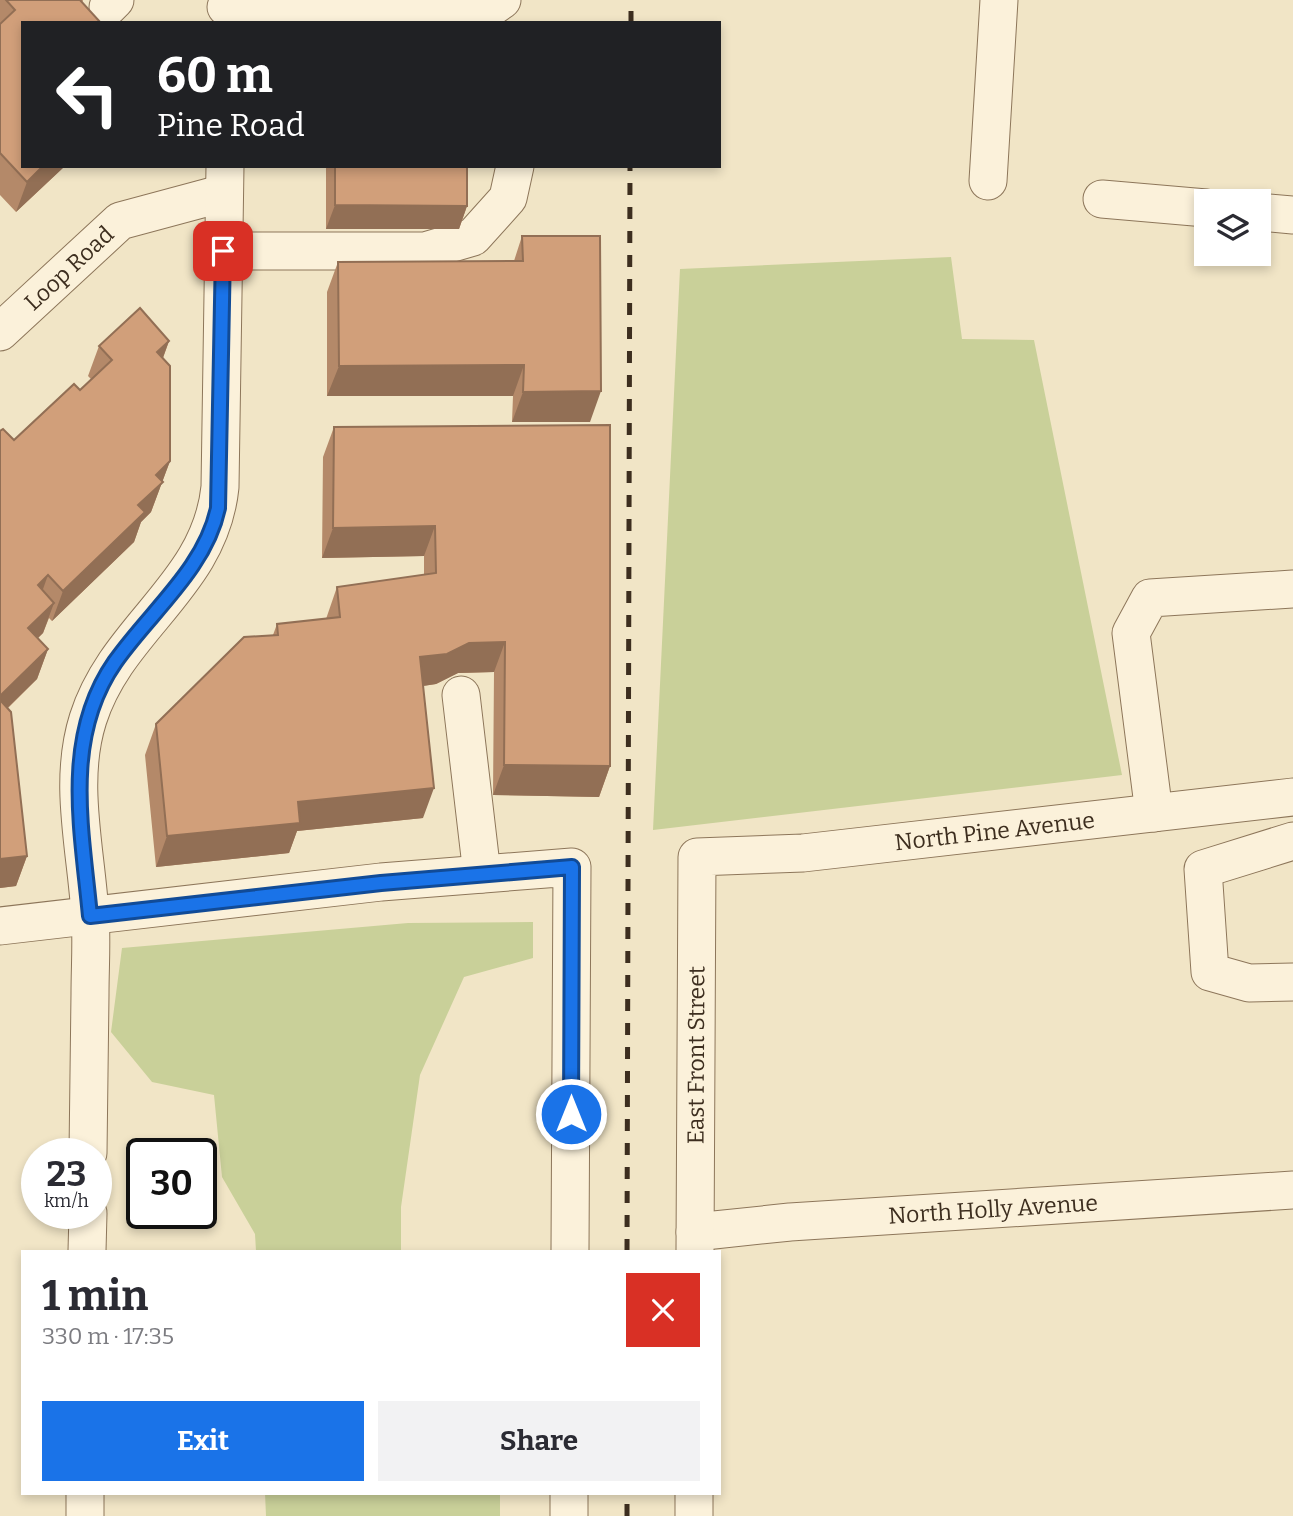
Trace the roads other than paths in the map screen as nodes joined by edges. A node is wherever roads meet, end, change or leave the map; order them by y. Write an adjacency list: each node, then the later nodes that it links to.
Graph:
1 (502, 0): 3 (street)
2 (999, 0): 6 (street)
3 (226, 10)
4 (515, 168): 11 (street)
5 (224, 179): 11 (street); 12 (street, Loop Road)
6 (988, 181)
7 (1102, 199): 8 (street)
8 (1194, 207)
9 (1271, 213): 10 (street)
10 (1293, 215)
11 (223, 251): 20 (street)
12 (0, 332)
13 (1293, 589): 16 (street)
14 (461, 695): 19 (street)
15 (1293, 797): 16 (street, North Pine Avenue)
16 (1154, 813): 18 (street, North Pine Avenue)
17 (1293, 841): 22 (street)
18 (697, 858): 26 (street, East Front Street)
19 (482, 874): 20 (street); 28 (street)
20 (90, 916): 21 (street); 23 (street)
21 (0, 926)
22 (1293, 982)
23 (88, 1138)
24 (1293, 1191): 26 (street, North Holly Avenue)
25 (88, 1229): 27 (street)
26 (695, 1241)
27 (87, 1250)
28 (570, 1250)
29 (85, 1495): 32 (street)
30 (569, 1495): 33 (street)
31 (694, 1495): 34 (street)
32 (85, 1516)
33 (569, 1516)
34 (694, 1516)

